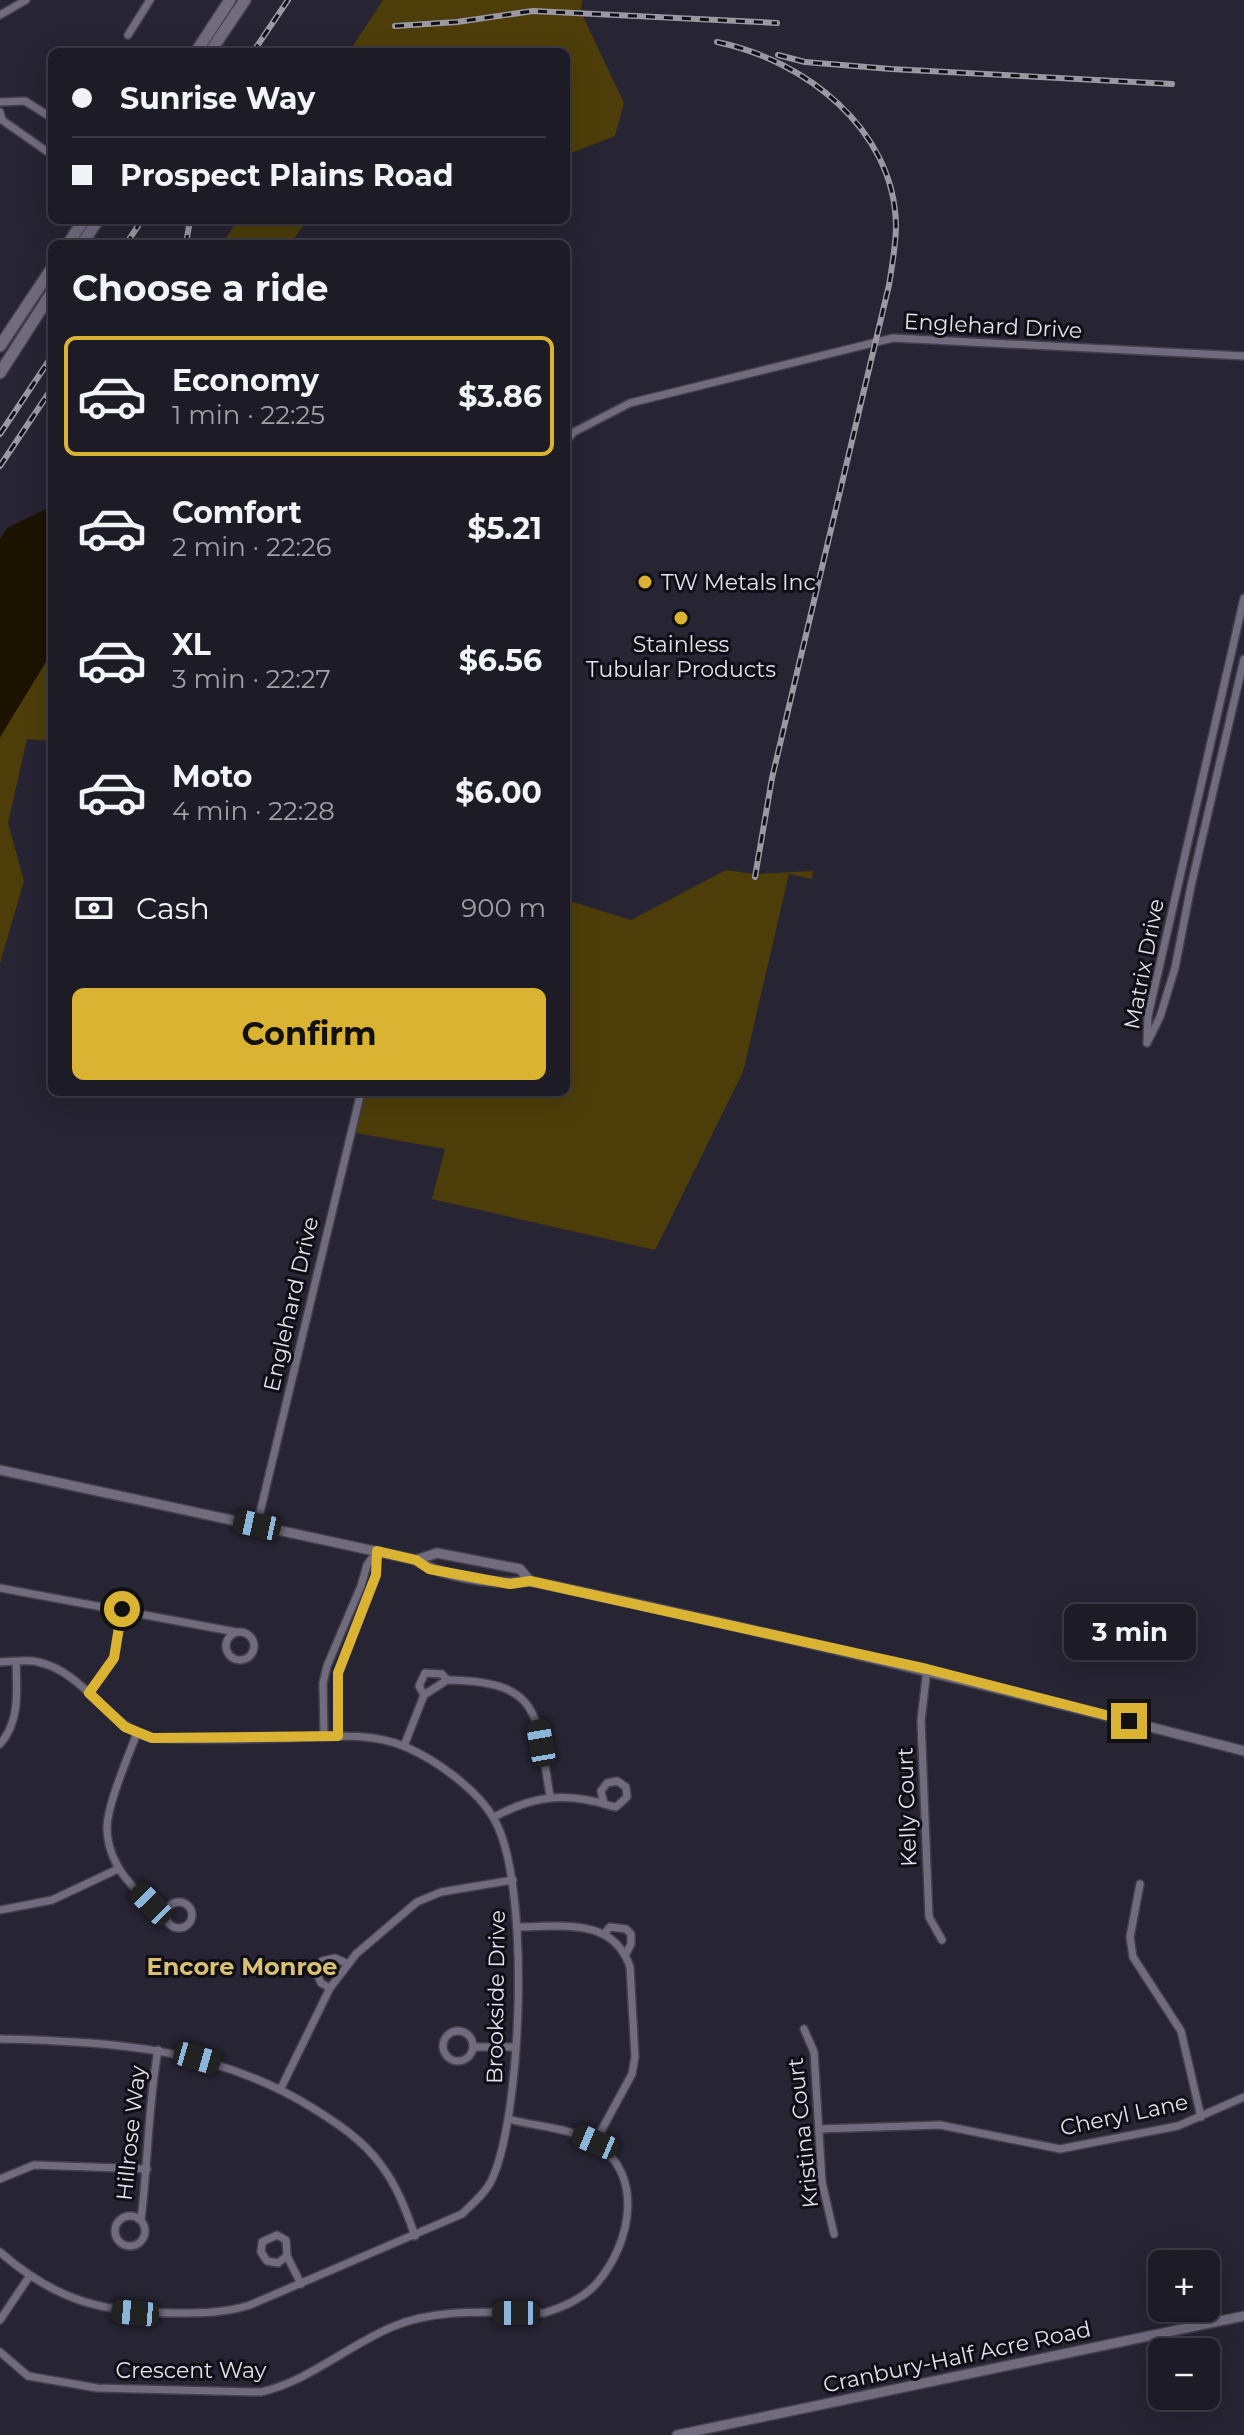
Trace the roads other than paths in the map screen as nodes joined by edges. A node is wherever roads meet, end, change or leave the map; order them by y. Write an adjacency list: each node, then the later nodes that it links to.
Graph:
1 (26, 0): 5 (street)
2 (150, 0): 6 (street)
3 (230, 0): 7 (main road)
4 (245, 0): 8 (main road)
5 (0, 15)
6 (128, 35)
7 (199, 48)
8 (213, 48)
9 (0, 102): 11 (street)
10 (0, 112): 12 (street)
11 (48, 115)
12 (48, 152)
13 (48, 274): 15 (main road)
14 (48, 298): 17 (main road)
15 (0, 346)
16 (1244, 356): 18 (street, Englehard Drive)
17 (0, 373)
18 (570, 436)
19 (1244, 598): 20 (street, Matrix Drive)
20 (1244, 659)
21 (360, 1096): 23 (street, Englehard Drive)
22 (0, 1470): 23 (street)
23 (257, 1525): 24 (street)
24 (377, 1551): 25 (street); 37 (street); 38 (street)
25 (416, 1560): 26 (street); 26 (street)
26 (530, 1581): 32 (street)
27 (0, 1588): 28 (street)
28 (122, 1609): 29 (street); 34 (street)
29 (236, 1632)
30 (0, 1662): 31 (street, Brookside Drive)
31 (16, 1662): 34 (street, Brookside Drive); 39 (street)
32 (927, 1669): 41 (street); 52 (street, Kelly Court)
33 (447, 1680): 35 (street); 35 (street); 42 (street)
34 (89, 1693): 36 (street, Brookside Drive)
35 (424, 1695): 40 (street)
36 (137, 1733): 37 (street, Brookside Drive); 45 (street)
37 (324, 1736): 38 (street, Brookside Drive)
38 (338, 1736): 40 (street, Brookside Drive)
39 (0, 1744)
40 (404, 1746): 44 (street, Brookside Drive)
41 (1244, 1751)
42 (550, 1796): 43 (street); 44 (street)
43 (604, 1803)
44 (494, 1817): 46 (street, Brookside Drive)
45 (118, 1869): 48 (street); 49 (street)
46 (513, 1880): 50 (street, Brookside Drive); 54 (street)
47 (1140, 1884): 63 (street)
48 (0, 1910)
49 (166, 1912)
50 (517, 1927): 51 (street); 59 (street, Brookside Drive)
51 (605, 1933): 53 (street); 53 (street)
52 (942, 1940)
53 (626, 1954): 66 (street)
54 (346, 1963): 55 (street); 55 (street)
55 (330, 1988): 61 (street)
56 (804, 2029): 65 (street, Kristina Court)
57 (0, 2039): 60 (street)
58 (473, 2047): 58 (street); 59 (street)
59 (515, 2047): 64 (street, Brookside Drive)
60 (158, 2050): 61 (street); 67 (street, Hillrose Way)
61 (281, 2088): 71 (street)
62 (1244, 2097): 63 (street, Cheryl Lane)
63 (1201, 2117): 65 (street, Cheryl Lane)
64 (509, 2119): 66 (street); 71 (street, Brookside Drive)
65 (819, 2129): 70 (street, Kristina Court)
66 (595, 2142): 78 (street, Crescent Way)
67 (147, 2169): 68 (street); 69 (street, Hillrose Way)
68 (1, 2176)
69 (141, 2220): 69 (street, Hillrose Way)
70 (834, 2234)
71 (415, 2236): 75 (street, Brookside Drive)
72 (0, 2252): 74 (street, Brookside Drive)
73 (287, 2256): 73 (street); 75 (street)
74 (29, 2277): 75 (street, Brookside Drive); 77 (street)
75 (301, 2284)
76 (1244, 2316): 79 (street, Cranbury-Half Acre Road)
77 (0, 2320)
78 (0, 2352)
79 (677, 2435)

